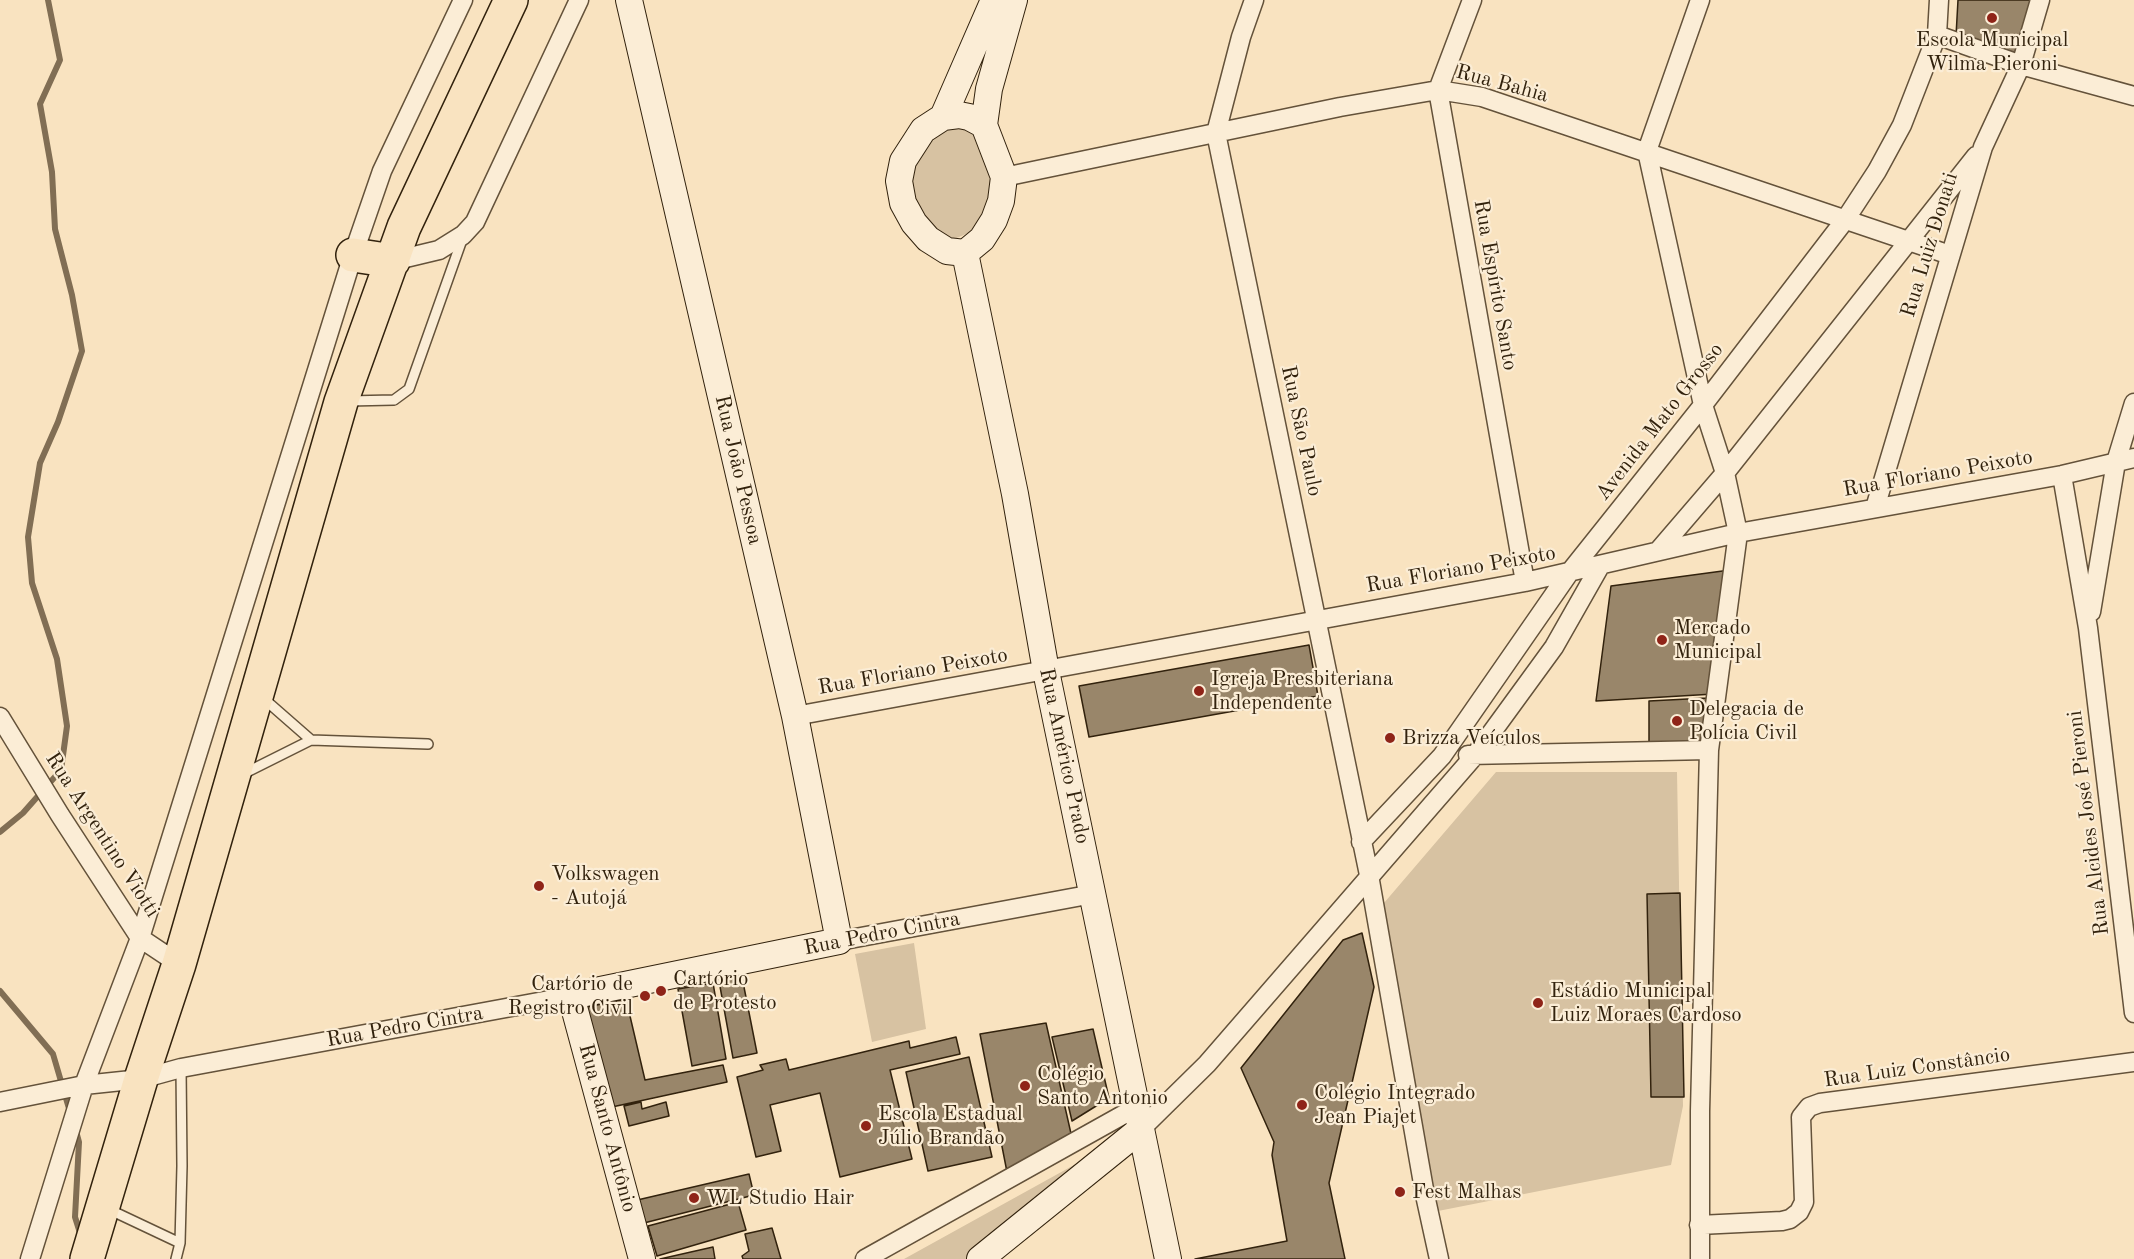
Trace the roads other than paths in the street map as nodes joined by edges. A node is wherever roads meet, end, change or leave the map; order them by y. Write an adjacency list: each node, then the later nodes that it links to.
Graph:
1 (463, 0): 26 (street)
2 (511, 0): 28 (highway)
3 (579, 0): 23 (street)
4 (629, 0): 46 (street, Rua João Pessoa)
5 (994, 0): 16 (street)
6 (1014, 0): 17 (street)
7 (1254, 0): 18 (street, Rua São Paulo)
8 (1472, 0): 14 (street)
9 (1700, 0): 20 (street)
10 (1939, 0): 12 (street, Avenida Mato Grosso)
11 (2040, 0): 13 (street, Rua Luiz Donati)
12 (1937, 35): 13 (street); 22 (street, Avenida Mato Grosso)
13 (2021, 65): 15 (street); 19 (street, Rua Luiz Donati)
14 (1438, 90): 18 (street, Rua Bahia); 20 (street, Rua Bahia); 41 (street, Rua Espírito Santo)
15 (2134, 96)
16 (943, 117): 17 (street); 25 (street)
17 (984, 125): 21 (street)
18 (1216, 133): 21 (street, Rua Bahia); 42 (street, Rua São Paulo)
19 (1983, 147): 24 (street); 27 (street, Rua Luiz Donati)
20 (1647, 152): 22 (street, Rua Bahia); 31 (street)
21 (1004, 177): 25 (street)
22 (1845, 220): 24 (street, Rua Bahia); 31 (street, Avenida Mato Grosso)
23 (464, 235): 28 (street); 29 (lane)
24 (1906, 241): 27 (street, Rua Bahia); 34 (street)
25 (964, 253): 44 (street, Rua Américo Prado)
26 (353, 255): 28 (highway); 57 (street)
27 (1950, 255): 36 (street, Rua Luiz Donati)
28 (393, 261): 29 (highway)
29 (341, 402): 45 (highway)
30 (2134, 403): 33 (street, Rua Alcides José Pieroni)
31 (1703, 405): 34 (street); 40 (street, Avenida Mato Grosso)
32 (2134, 458): 33 (street, Rua Floriano Peixoto)
33 (2116, 462): 35 (street, Rua Floriano Peixoto); 43 (street, Rua Alcides José Pieroni)
34 (1725, 473): 37 (street); 38 (street)
35 (2062, 475): 36 (street, Rua Floriano Peixoto); 43 (street, Rua Alcides José Pieroni)
36 (1875, 508): 37 (street, Rua Floriano Peixoto)
37 (1738, 532): 38 (street, Rua Floriano Peixoto); 50 (street)
38 (1658, 550): 39 (street, Rua Floriano Peixoto)
39 (1600, 566): 40 (street, Rua Floriano Peixoto); 51 (street)
40 (1569, 573): 41 (street, Rua Floriano Peixoto); 52 (street, Avenida Mato Grosso)
41 (1525, 582): 42 (street, Rua Floriano Peixoto)
42 (1317, 619): 44 (street, Rua Floriano Peixoto); 54 (street, Rua São Paulo)
43 (2088, 628): 61 (street, Rua Alcides José Pieroni)
44 (1046, 670): 46 (street, Rua Floriano Peixoto); 56 (street, Rua Américo Prado)
45 (259, 694): 48 (lane); 53 (highway)
46 (795, 716): 58 (street, Rua João Pessoa)
47 (0, 717): 57 (street, Rua Argentino Viotti)
48 (311, 740): 49 (lane); 53 (lane)
49 (428, 744)
50 (1709, 750): 51 (street); 69 (street)
51 (1476, 754): 52 (street); 55 (street)
52 (1442, 756): 54 (street, Avenida Mato Grosso)
53 (234, 778): 59 (highway)
54 (1361, 842): 55 (street, Rua São Paulo)
55 (1369, 875): 67 (street); 78 (street, Rua São Paulo)
56 (1093, 894): 58 (street, Rua Pedro Cintra); 67 (street, Rua Américo Prado)
57 (140, 938): 59 (street, Rua Argentino Viotti); 65 (street)
58 (839, 941): 60 (street, Rua Pedro Cintra)
59 (179, 964): 64 (highway)
60 (572, 996): 63 (street, Rua Pedro Cintra); 74 (street, Rua Santo Antônio)
61 (2134, 1013)
62 (2134, 1062): 69 (street, Rua Luiz Constâncio)
63 (181, 1068): 64 (street, Rua Pedro Cintra); 70 (lane)
64 (141, 1079): 65 (street, Rua Pedro Cintra); 68 (highway)
65 (84, 1085): 66 (street, Rua Pedro Cintra); 71 (street)
66 (0, 1102)
67 (1139, 1118): 75 (street); 76 (street); 77 (street, Rua Américo Prado)
68 (102, 1207): 70 (lane); 72 (highway)
69 (1699, 1225): 79 (street)
70 (180, 1243): 73 (lane)
71 (30, 1259)
72 (87, 1259)
73 (176, 1259)
74 (642, 1259)
75 (865, 1259)
76 (980, 1259)
77 (1168, 1259)
78 (1439, 1259)
79 (1700, 1259)

